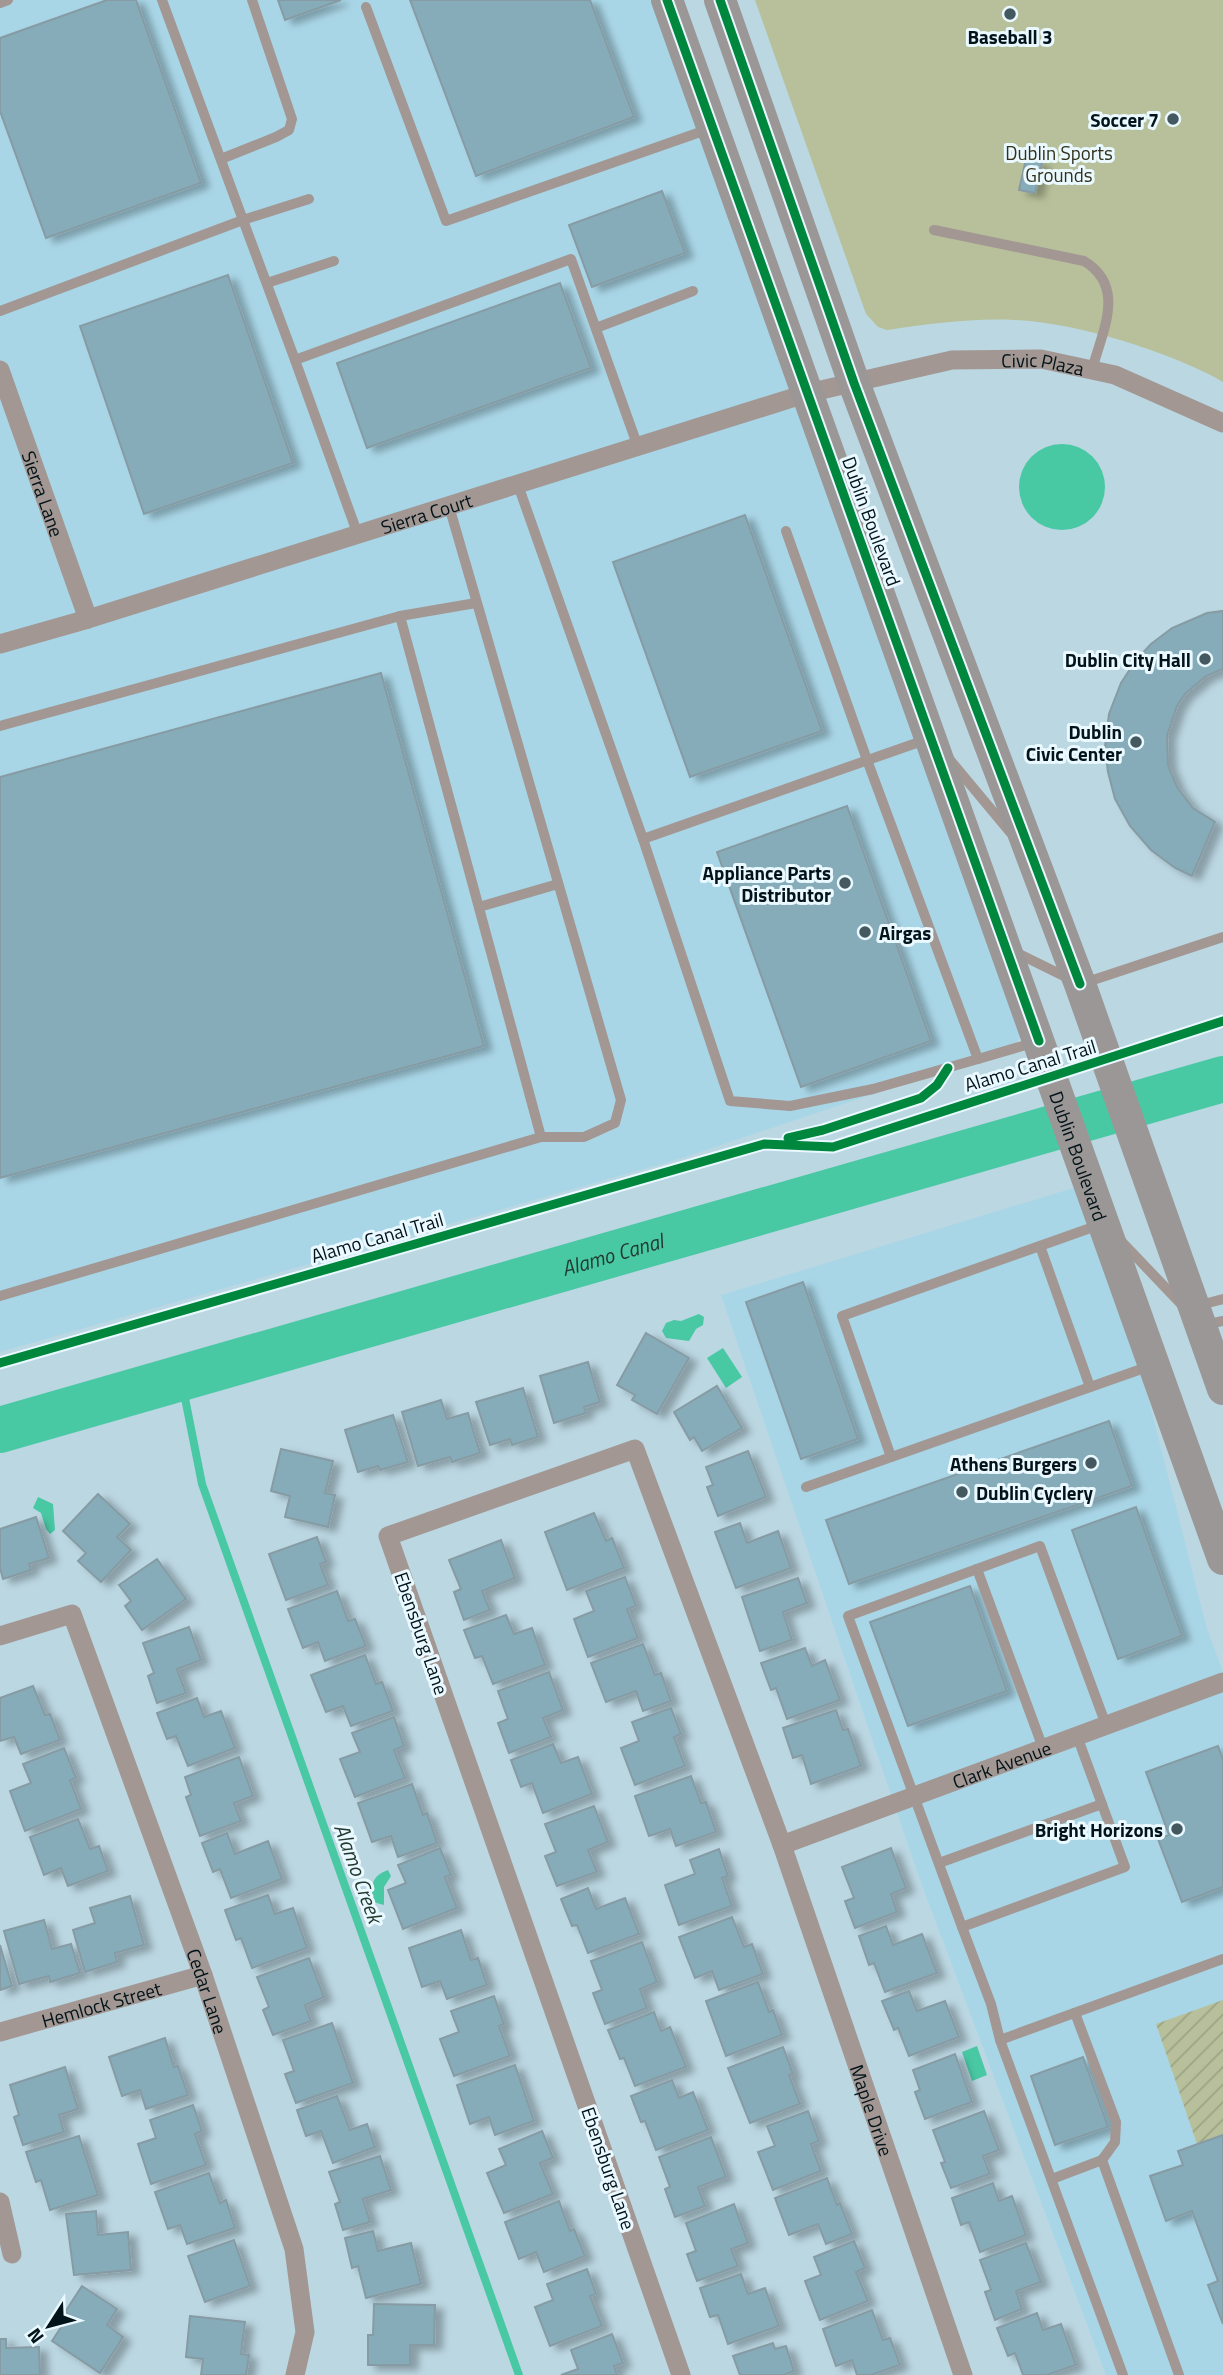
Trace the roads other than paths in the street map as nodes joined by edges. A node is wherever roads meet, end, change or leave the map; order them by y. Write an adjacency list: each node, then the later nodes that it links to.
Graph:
1 (8, 0): 6 (lane)
2 (162, 0): 9 (lane)
3 (252, 0): 9 (lane)
4 (667, 0): 8 (main road, Dublin Boulevard)
5 (720, 0): 21 (main road, Dublin Boulevard)
6 (0, 3)
7 (366, 7): 8 (lane)
8 (713, 128): 22 (main road, Dublin Boulevard)
9 (220, 159): 11 (lane)
10 (310, 199): 11 (lane)
11 (243, 220): 14 (lane); 16 (lane)
12 (934, 230): 20 (lane)
13 (334, 261): 14 (lane)
14 (267, 283): 18 (lane)
15 (693, 291): 17 (lane)
16 (0, 311)
17 (596, 328): 18 (lane); 24 (lane)
18 (295, 360): 28 (lane)
19 (0, 370): 31 (street, Sierra Lane)
20 (1092, 370): 21 (street, Civic Plaza); 23 (street, Civic Plaza)
21 (854, 383): 22 (street, Sierra Court); 37 (main road, Dublin Boulevard)
22 (808, 393): 24 (street, Sierra Court); 34 (main road, Dublin Boulevard)
23 (1223, 423)
24 (638, 447): 25 (street, Sierra Court)
25 (518, 485): 26 (street, Sierra Court); 36 (lane)
26 (449, 506): 28 (street, Sierra Court); 29 (lane)
27 (786, 531): 35 (lane)
28 (358, 535): 31 (street, Sierra Court)
29 (477, 603): 30 (lane); 38 (lane)
30 (400, 616): 33 (lane); 39 (lane)
31 (88, 619): 32 (street, Sierra Court)
32 (0, 644)
33 (0, 726)
34 (931, 738): 35 (lane); 37 (lane); 41 (main road, Dublin Boulevard)
35 (867, 760): 36 (lane); 44 (lane)
36 (643, 839): 44 (lane)
37 (1033, 859): 42 (main road, Dublin Boulevard)
38 (558, 884): 39 (lane); 45 (lane)
39 (479, 907): 45 (lane)
40 (1223, 937): 42 (lane)
41 (1006, 947): 42 (lane); 43 (main road, Dublin Boulevard)
42 (1080, 984): 50 (main road, Dublin Boulevard)
43 (1042, 1047): 44 (lane); 46 (main road, Dublin Boulevard)
44 (978, 1059)
45 (541, 1137): 48 (lane)
46 (1104, 1224): 47 (lane); 50 (lane); 51 (main road, Dublin Boulevard)
47 (1040, 1246): 52 (lane); 54 (lane)
48 (0, 1296)
49 (1223, 1299): 50 (lane)
50 (1206, 1318): 53 (main road, Dublin Boulevard)
51 (1154, 1364): 52 (lane); 56 (main road, Dublin Boulevard)
52 (1090, 1387): 54 (lane)
53 (1223, 1389)
54 (891, 1457): 55 (lane)
55 (806, 1487)
56 (1223, 1559)
57 (977, 1569): 60 (lane); 62 (lane); 63 (lane)
58 (0, 1636): 69 (street, Cedar Lane)
59 (1223, 1682): 60 (street, Clark Avenue)
60 (1106, 1725): 61 (street, Clark Avenue)
61 (1077, 1736): 62 (street, Clark Avenue); 64 (lane)
62 (1043, 1748): 63 (street, Clark Avenue)
63 (914, 1796): 65 (street, Clark Avenue); 66 (lane)
64 (1102, 1804): 66 (lane); 67 (lane)
65 (782, 1845): 78 (street, Ebensburg Lane); 79 (street, Maple Drive)
66 (939, 1863): 67 (lane)
67 (962, 1927): 72 (lane)
68 (1223, 1959): 70 (lane)
69 (204, 1975): 71 (street, Hemlock Street); 77 (street, Cedar Lane)
70 (1075, 2013): 72 (lane); 73 (lane)
71 (0, 2032)
72 (1000, 2040): 74 (lane)
73 (1102, 2160): 74 (lane); 81 (lane)
74 (1052, 2179): 80 (lane)
75 (0, 2203): 76 (street)
76 (12, 2254)
77 (295, 2375)
78 (681, 2375)
79 (963, 2375)
80 (1123, 2375)
81 (1179, 2375)

